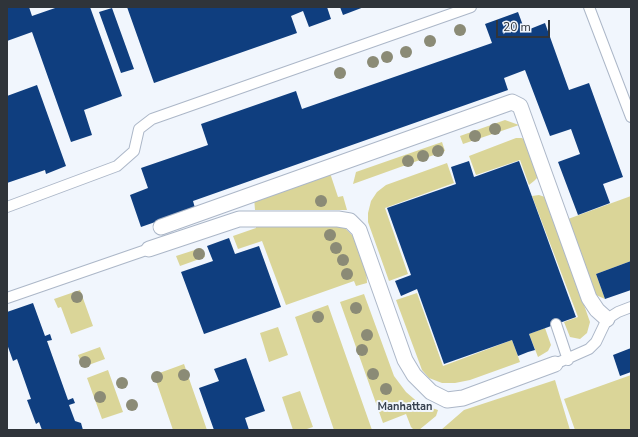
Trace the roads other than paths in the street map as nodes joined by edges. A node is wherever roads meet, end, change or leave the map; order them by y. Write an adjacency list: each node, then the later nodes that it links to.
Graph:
1 (471, 7): 4 (lane)
2 (589, 7): 3 (lane)
3 (631, 117)
4 (7, 207)
5 (161, 227): 9 (street)
6 (149, 249): 7 (lane); 11 (street)
7 (7, 298)
8 (631, 307): 9 (lane)
9 (607, 319): 11 (lane)
10 (556, 324): 11 (lane)
11 (562, 362)

